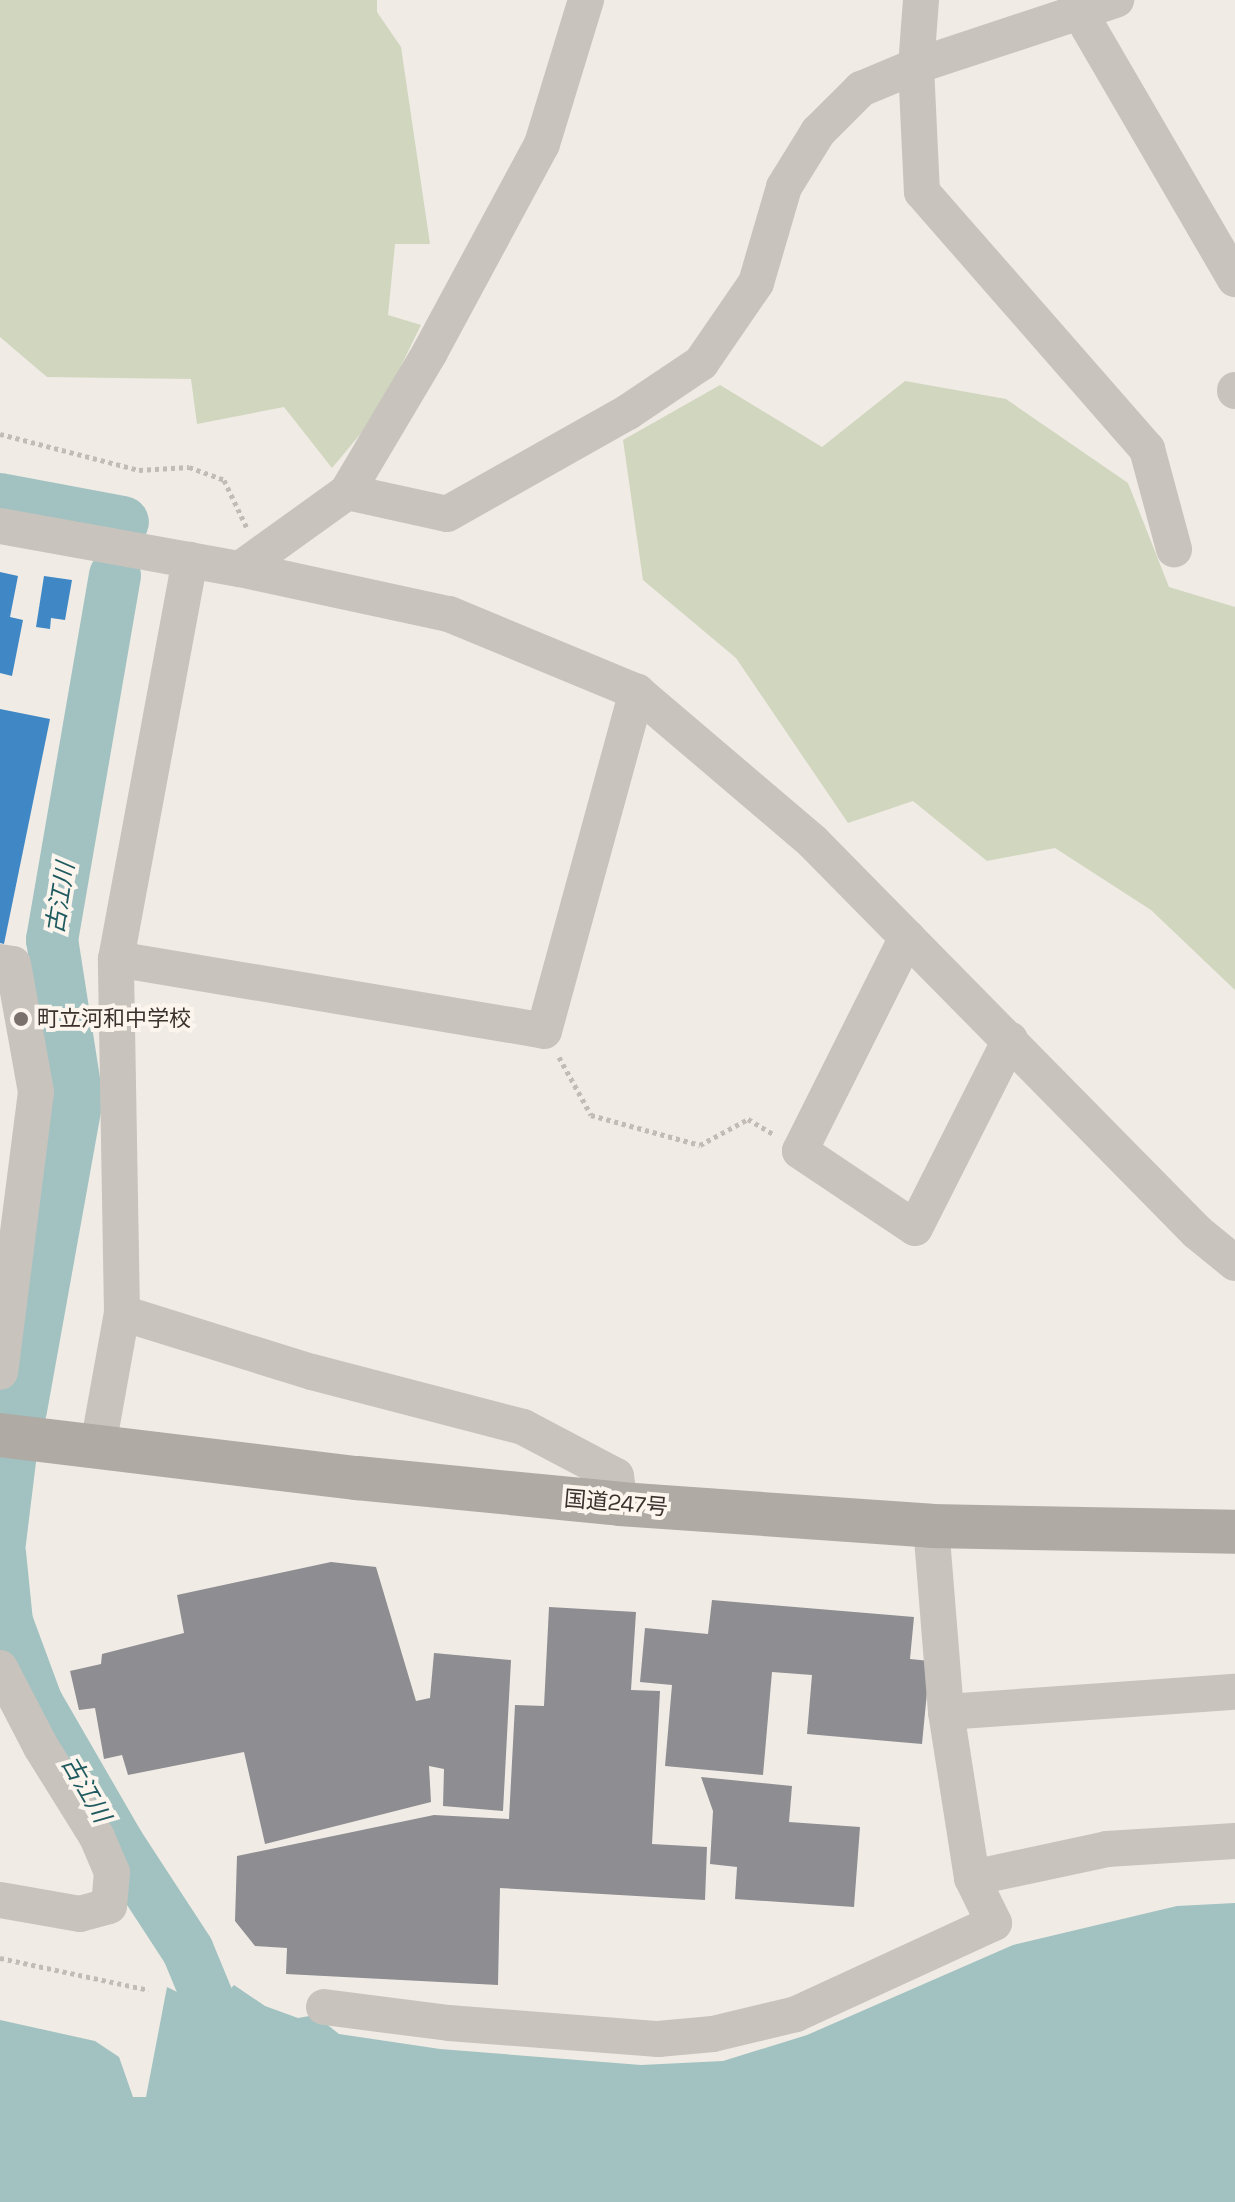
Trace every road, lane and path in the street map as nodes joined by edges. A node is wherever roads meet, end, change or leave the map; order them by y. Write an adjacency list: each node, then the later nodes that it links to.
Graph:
1 (586, 0): 8 (street)
2 (921, 0): 5 (street)
3 (1116, 0): 4 (street)
4 (1080, 13): 5 (street); 6 (street)
5 (916, 66): 8 (street); 10 (street)
6 (1235, 279)
7 (0, 434): 12 (path)
8 (347, 492): 12 (street)
9 (0, 526): 11 (street)
10 (1174, 549)
11 (190, 560): 12 (street); 15 (street)
12 (250, 562): 13 (street)
13 (637, 692): 14 (street); 17 (street)
14 (907, 937): 18 (street); 19 (street)
15 (116, 959): 17 (street); 21 (street)
16 (0, 962): 22 (street)
17 (544, 1031): 19 (path)
18 (1010, 1040): 19 (street); 20 (street)
19 (800, 1151)
20 (1235, 1263)
21 (122, 1313): 24 (street); 25 (street)
22 (0, 1372)
23 (0, 1435): 24 (highway, 国道247号)
24 (98, 1446): 25 (highway, 国道247号)
25 (620, 1504): 26 (highway, 国道247号)
26 (931, 1526): 27 (highway, 国道247号); 30 (street)
27 (1235, 1532)
28 (0, 1668): 33 (street)
29 (1235, 1692): 30 (street)
30 (946, 1712): 32 (street)
31 (1235, 1841): 32 (street)
32 (972, 1878): 36 (street)
33 (0, 1900)
34 (0, 1958): 35 (path)
35 (149, 1990)
36 (324, 2007)

